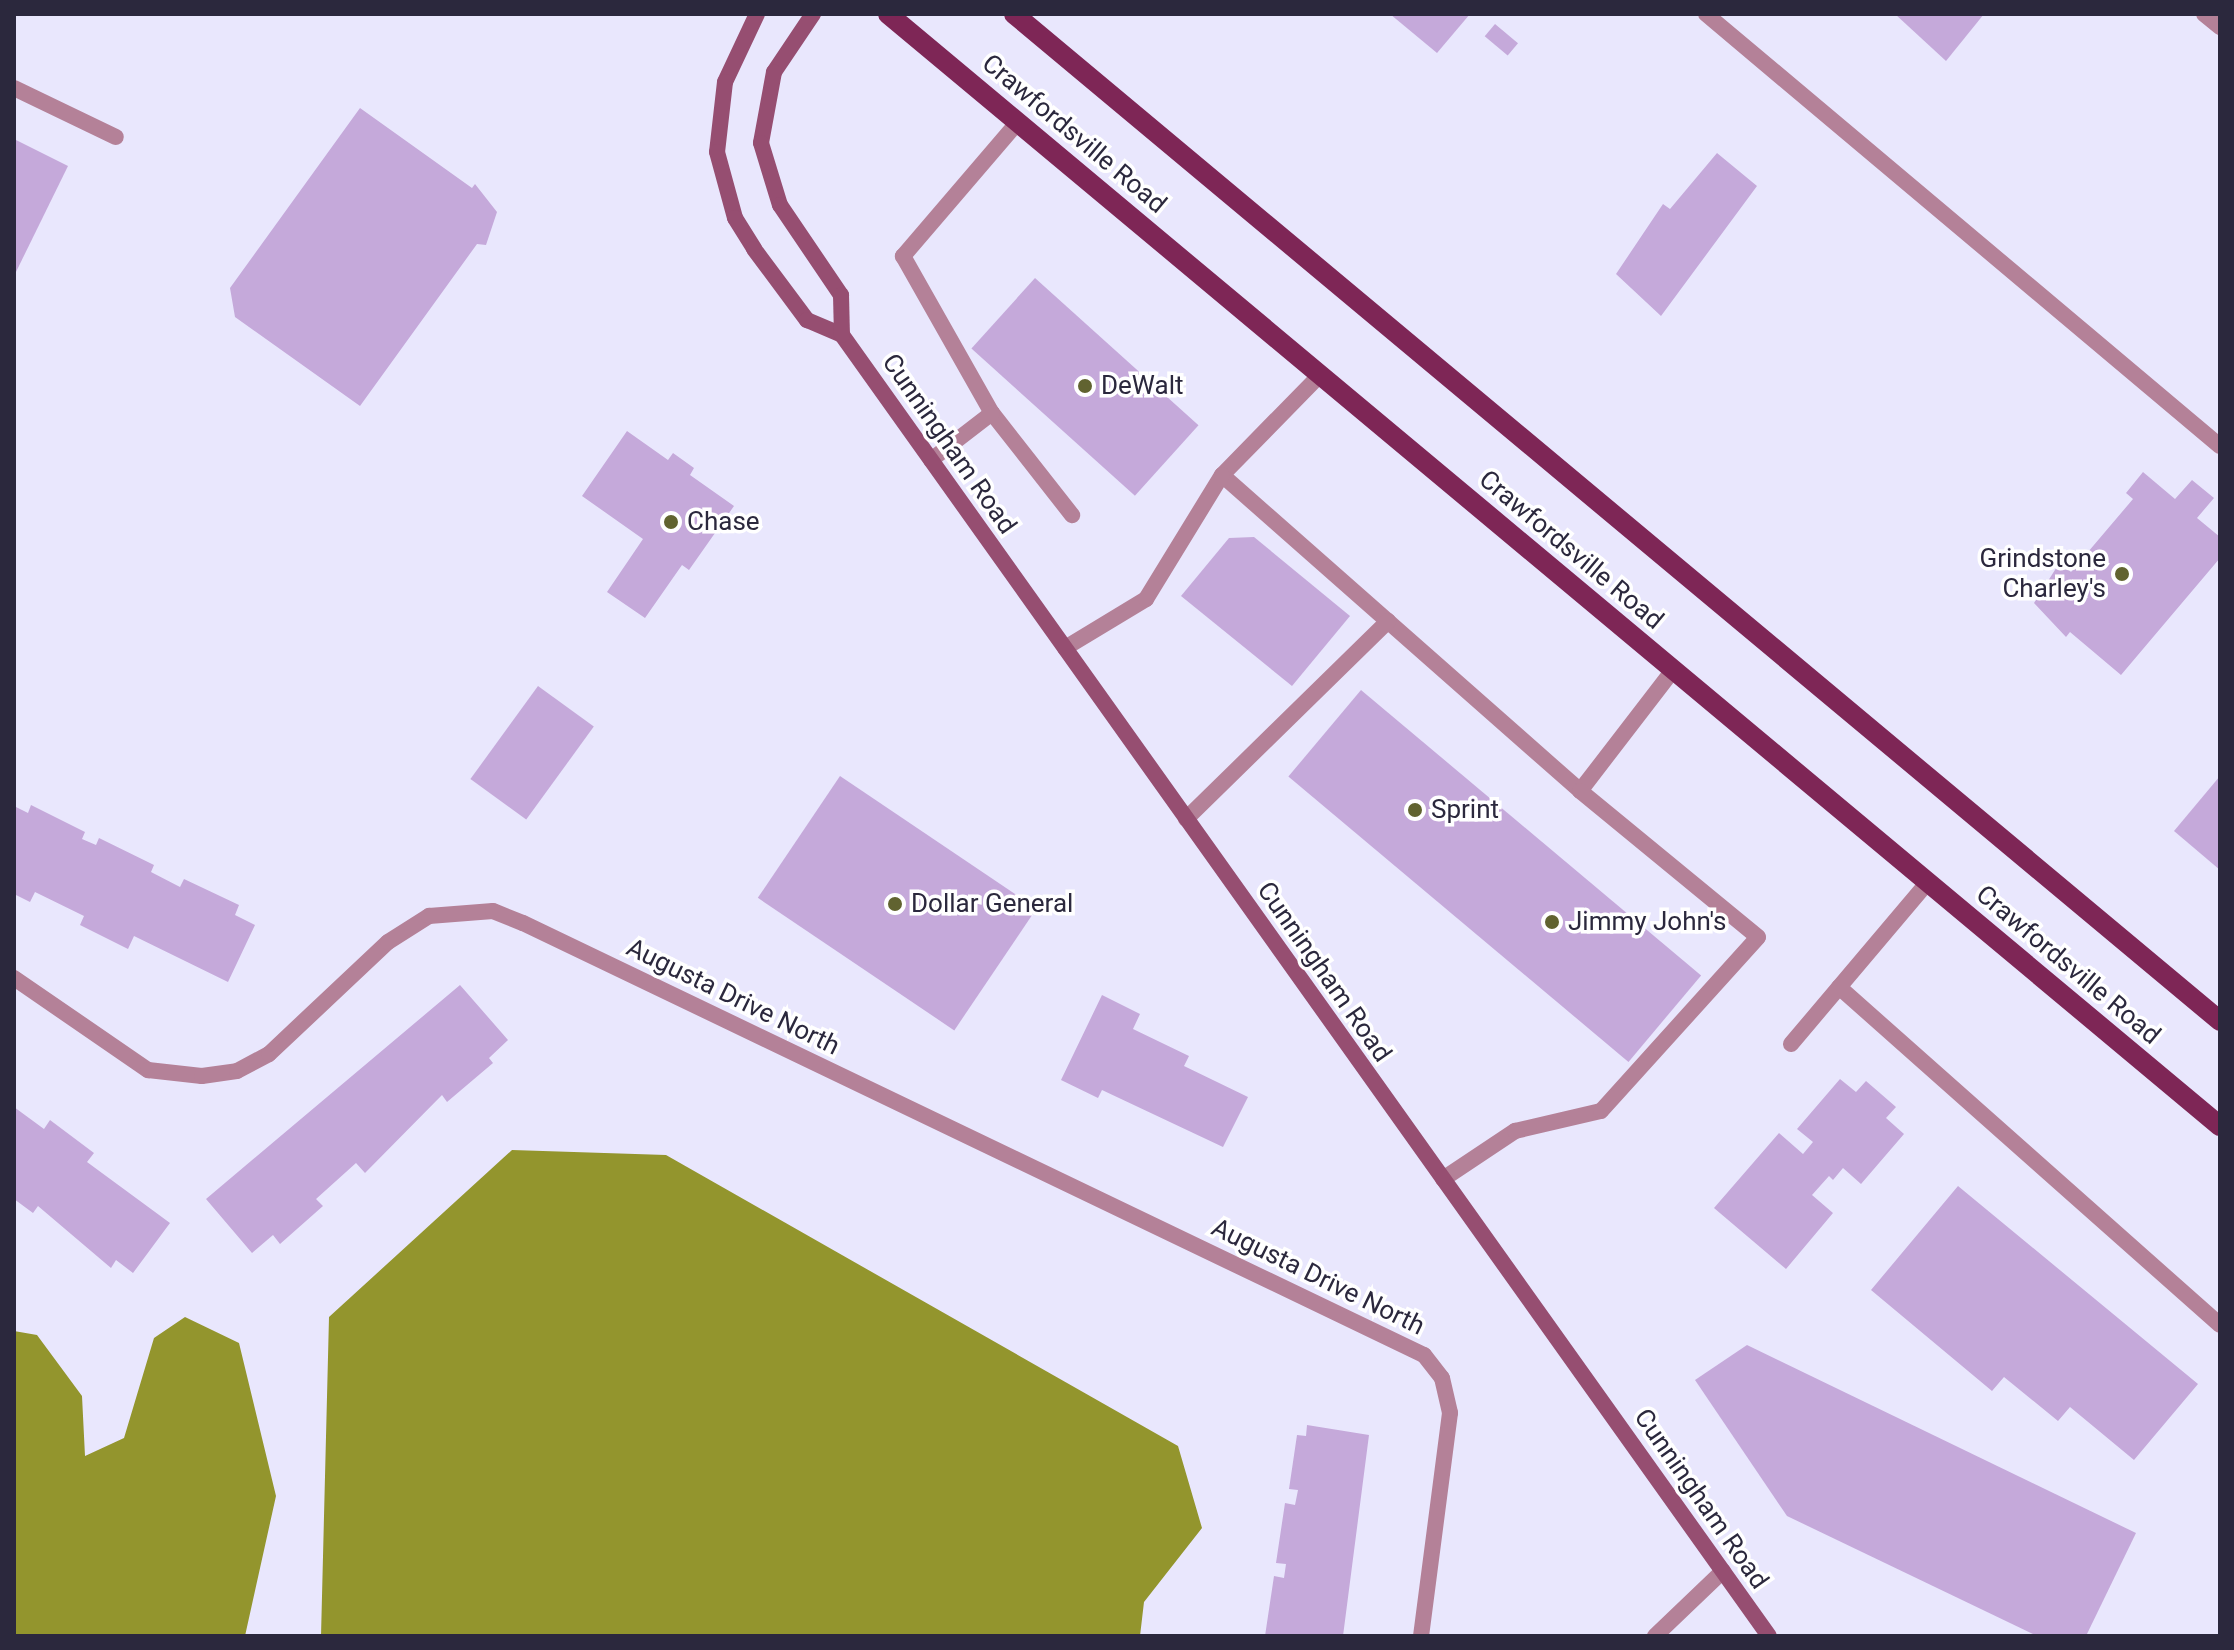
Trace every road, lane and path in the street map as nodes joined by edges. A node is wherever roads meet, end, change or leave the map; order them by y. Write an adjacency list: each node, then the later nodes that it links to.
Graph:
1 (757, 14): 11 (street, Cunningham Road)
2 (813, 14): 11 (street)
3 (888, 14): 9 (main road, Crawfordsville Road)
4 (1014, 14): 26 (main road, Crawfordsville Road)
5 (1706, 14): 14 (street)
6 (2204, 14): 7 (street)
7 (2220, 27)
8 (14, 88): 10 (street)
9 (1018, 122): 12 (main road, Crawfordsville Road); 13 (street)
10 (116, 137)
11 (842, 335): 15 (street, Cunningham Road)
12 (1321, 374): 16 (street); 20 (main road, Crawfordsville Road)
13 (992, 413): 15 (street); 17 (street)
14 (2220, 446)
15 (931, 460): 19 (street, Cunningham Road)
16 (1222, 475): 18 (street); 19 (street)
17 (1072, 515)
18 (1388, 621): 21 (street); 22 (street)
19 (1065, 648): 22 (street, Cunningham Road)
20 (1674, 669): 21 (street); 23 (main road, Crawfordsville Road)
21 (1580, 791): 29 (street)
22 (1186, 819): 29 (street, Cunningham Road)
23 (1928, 882): 25 (street); 28 (main road, Crawfordsville Road)
24 (14, 978): 32 (street, Augusta Drive North)
25 (1839, 987): 27 (street); 30 (street)
26 (2220, 1021)
27 (1791, 1044)
28 (2220, 1126)
29 (1443, 1179): 31 (street, Cunningham Road)
30 (2219, 1324)
31 (1723, 1571): 33 (street); 34 (street, Cunningham Road)
32 (1421, 1636)
33 (1655, 1636)
34 (1769, 1636)

